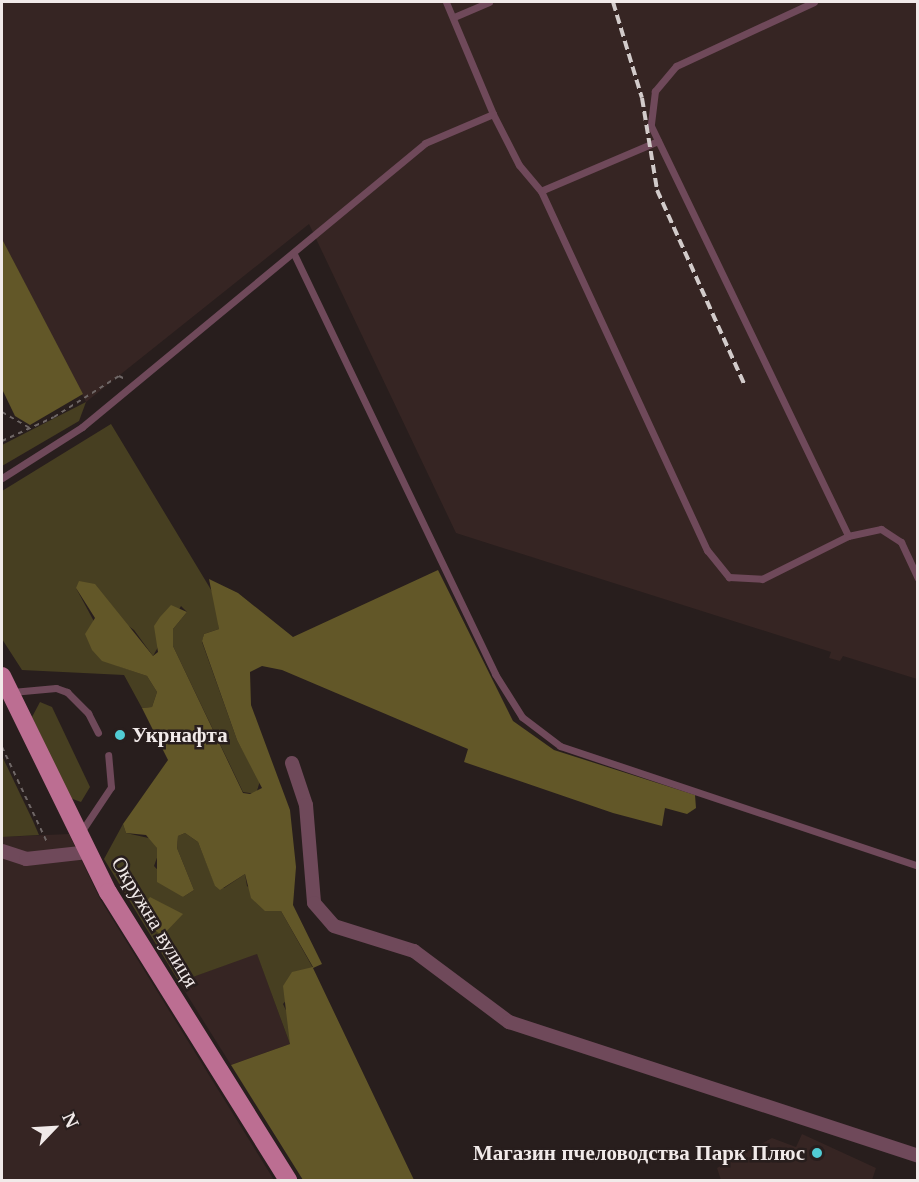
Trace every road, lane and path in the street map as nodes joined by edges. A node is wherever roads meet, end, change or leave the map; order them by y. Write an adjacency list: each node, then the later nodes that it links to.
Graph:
1 (447, 2): 4 (lane)
2 (489, 2): 4 (lane)
3 (814, 2): 6 (lane)
4 (454, 17): 5 (lane)
5 (493, 114): 7 (lane); 8 (lane)
6 (658, 141): 7 (lane); 14 (lane)
7 (541, 191): 14 (lane)
8 (294, 254): 9 (lane); 25 (lane)
9 (133, 383): 11 (path); 13 (lane)
10 (2, 412): 11 (path)
11 (30, 428): 12 (path)
12 (2, 441)
13 (2, 478)
14 (848, 536): 15 (lane)
15 (918, 578)
16 (5, 684): 17 (lane); 21 (main road, Окружна вулиця)
17 (98, 733)
18 (2, 747): 24 (path)
19 (108, 755): 21 (lane)
20 (292, 763): 26 (street)
21 (79, 834): 23 (main road, Окружна вулиця)
22 (2, 851): 24 (street)
23 (88, 852): 24 (street); 27 (main road, Окружна вулиця)
24 (53, 856)
25 (918, 866)
26 (918, 1156)
27 (288, 1180)

